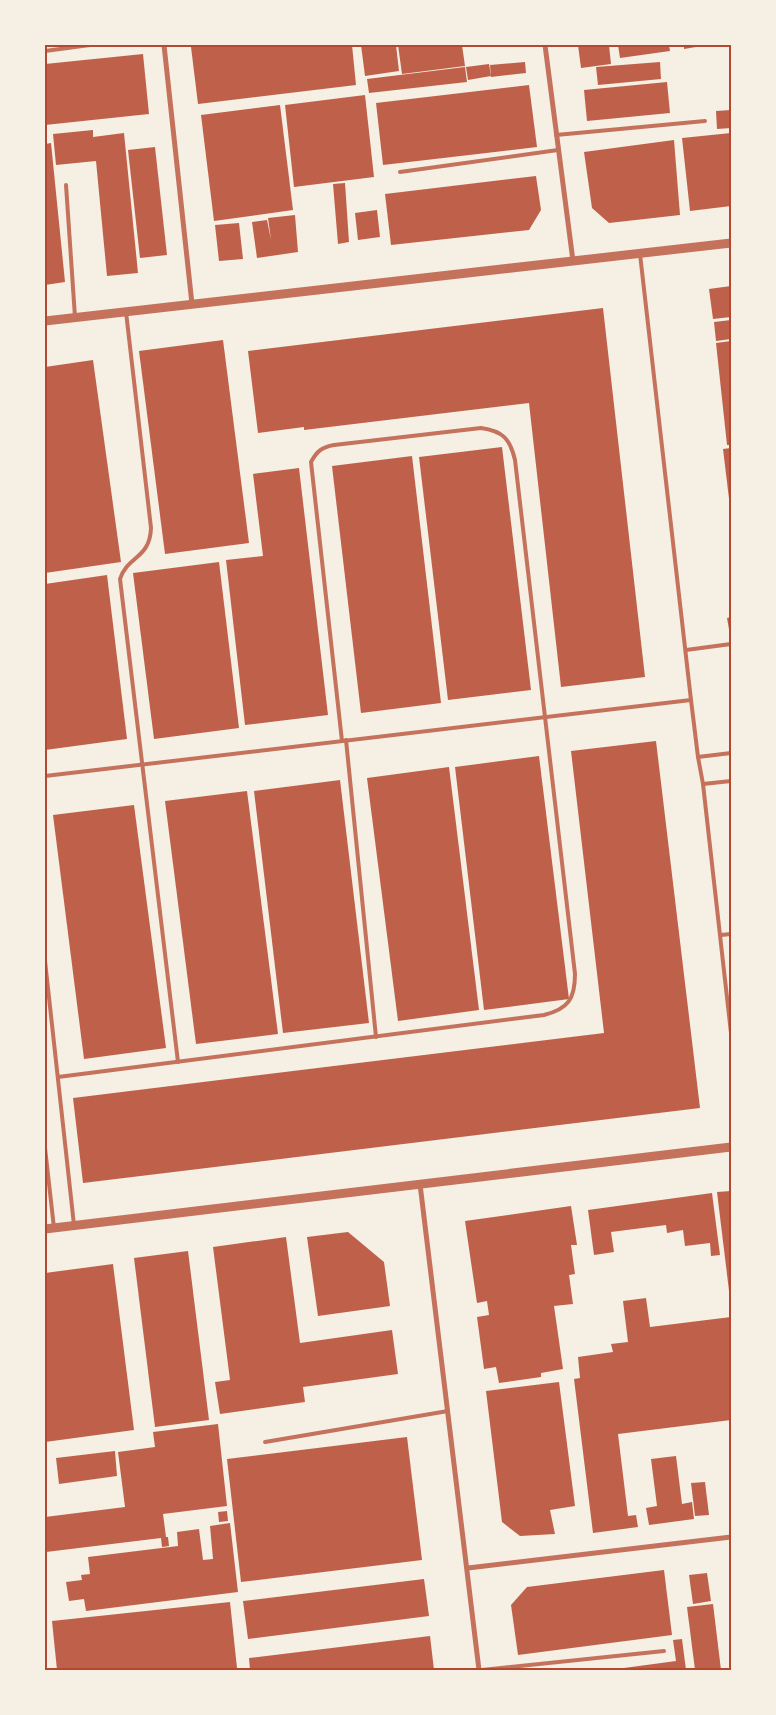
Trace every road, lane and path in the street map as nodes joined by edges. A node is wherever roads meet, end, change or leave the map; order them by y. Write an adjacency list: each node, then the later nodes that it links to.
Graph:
1 (90, 45): 4 (lane)
2 (164, 45): 13 (street)
3 (545, 45): 6 (street)
4 (45, 51)
5 (705, 120): 6 (lane)
6 (556, 136): 7 (street)
7 (558, 150): 8 (lane); 12 (street)
8 (400, 172)
9 (66, 185): 15 (lane)
10 (731, 243): 11 (street)
11 (640, 254): 12 (street); 18 (lane)
12 (573, 261): 13 (street)
13 (192, 304): 14 (street)
14 (126, 312): 15 (street); 24 (lane)
15 (75, 317): 16 (street)
16 (45, 321)
17 (731, 644): 18 (lane)
18 (686, 650): 19 (lane)
19 (691, 700): 20 (lane); 23 (lane)
20 (545, 717): 21 (lane); 21 (lane); 32 (lane)
21 (344, 741): 24 (lane); 32 (lane)
22 (731, 753): 23 (lane)
23 (698, 756): 27 (lane)
24 (142, 764): 25 (lane); 33 (lane)
25 (45, 776)
26 (731, 781): 27 (lane)
27 (703, 784): 29 (lane)
28 (731, 934): 29 (lane)
29 (721, 935): 31 (lane)
30 (45, 961): 34 (lane)
31 (731, 1033)
32 (376, 1036): 33 (lane)
33 (178, 1062): 34 (lane)
34 (58, 1077): 38 (lane)
35 (731, 1147): 37 (street)
36 (45, 1148): 39 (lane)
37 (420, 1184): 38 (street); 40 (street)
38 (74, 1226): 39 (street)
39 (50, 1229)
40 (448, 1411): 41 (lane); 43 (street)
41 (265, 1442)
42 (731, 1536): 43 (street)
43 (468, 1568): 45 (street)
44 (664, 1651): 45 (lane)
45 (481, 1670)

